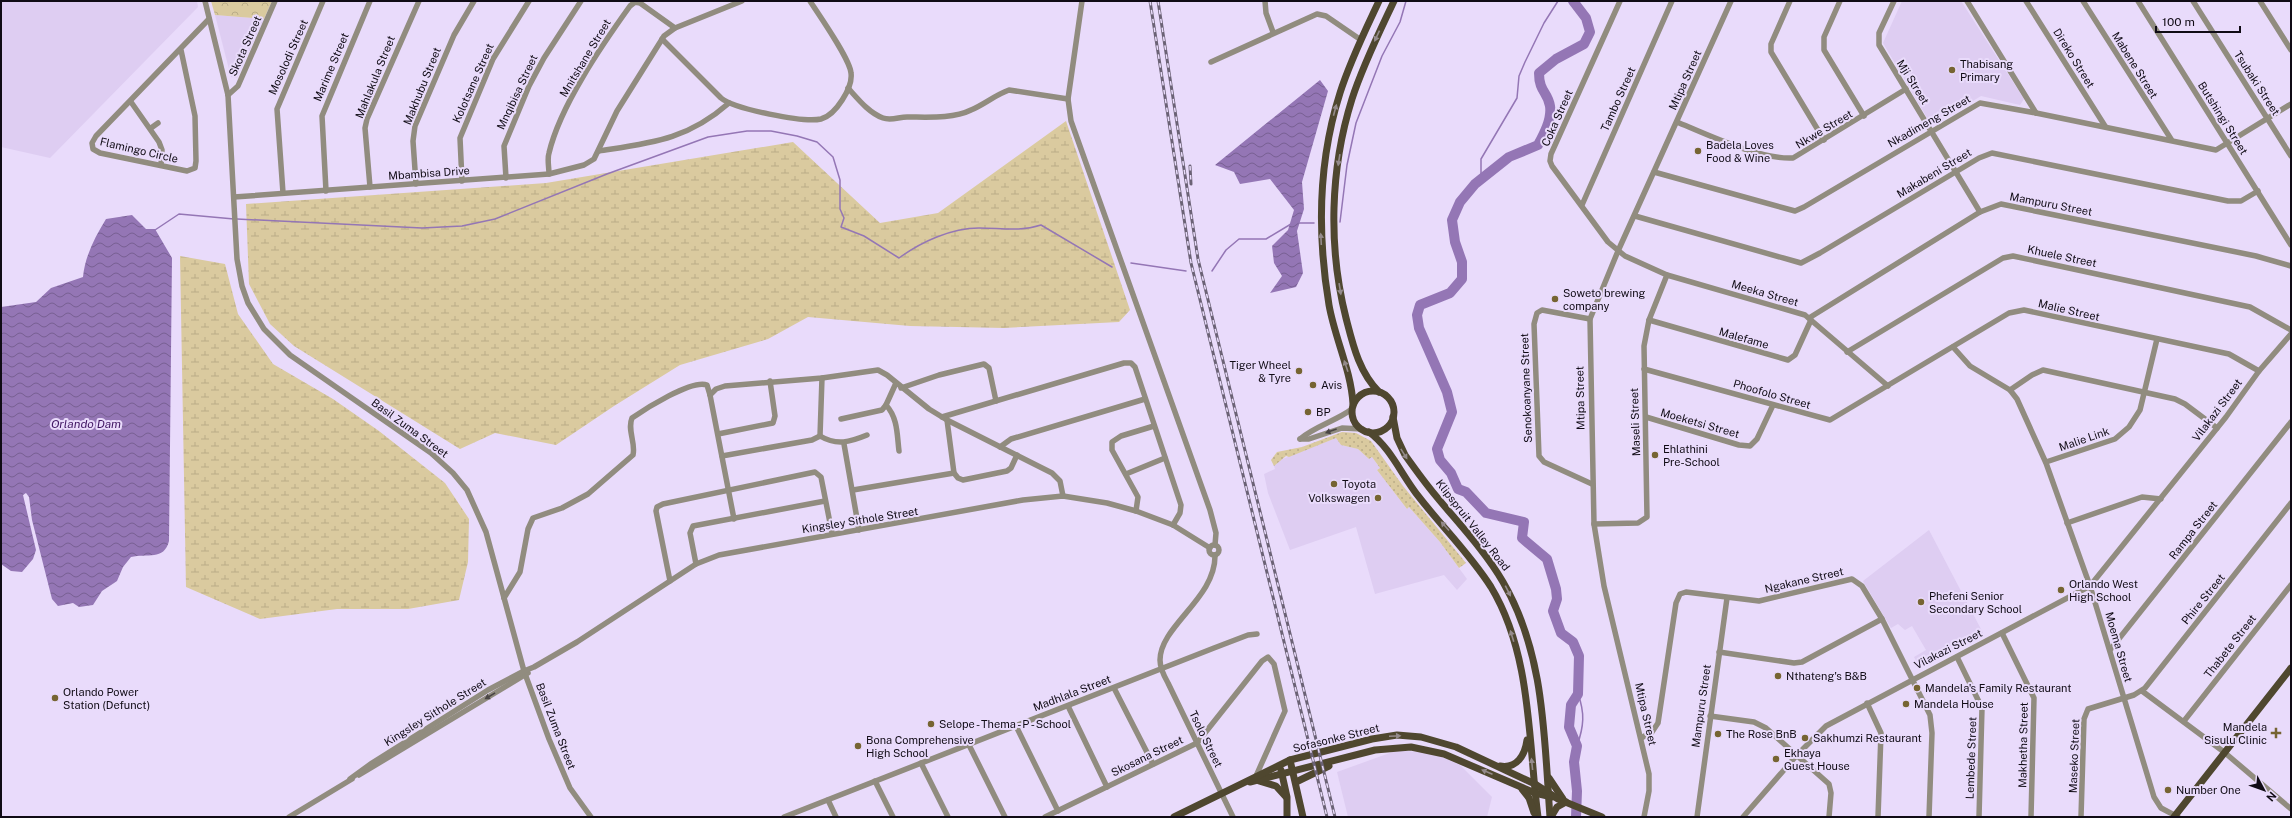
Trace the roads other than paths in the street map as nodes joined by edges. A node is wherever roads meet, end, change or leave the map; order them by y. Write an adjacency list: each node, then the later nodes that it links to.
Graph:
1 (205, 1): 27 (street)
2 (275, 1): 37 (street, Skota Street)
3 (323, 1): 65 (street, Mosolodi Street)
4 (370, 1): 63 (street, Marime Street)
5 (419, 1): 62 (street, Mahlakula Street)
6 (474, 1): 61 (street, Makhubu Street)
7 (529, 1): 60 (street, Kolotsane Street)
8 (581, 1): 59 (street, Mnqibisa Street)
9 (810, 1): 35 (street)
10 (1265, 1): 29 (street)
11 (1379, 1): 31 (main road)
12 (1394, 1): 90 (main road, one-way to 90)
13 (1620, 1): 67 (street, Coka Street)
14 (1672, 1): 67 (street, Tambo Street)
15 (1731, 1): 45 (street, Mtipa Street)
16 (1790, 1): 50 (street)
17 (1840, 1): 43 (street)
18 (1894, 1): 36 (street, Mji Street)
19 (1967, 1): 42 (street)
20 (2026, 1): 47 (street, Direko Street)
21 (2083, 1): 51 (street, Mabene Street)
22 (2138, 1): 52 (street, Butshingi Street)
23 (2193, 1): 44 (street, Tsubaki Street)
24 (2260, 1): 33 (street)
25 (740, 2): 28 (street, Mbambisa Drive)
26 (1081, 3): 38 (street)
27 (209, 19): 32 (street, Flamingo Circle); 37 (street)
28 (675, 28): 30 (street, Mbambisa Drive); 58 (street, Mnitshane Street)
29 (1273, 32): 31 (street); 34 (street)
30 (662, 40): 40 (street); 53 (street, Mbambisa Drive)
31 (1361, 40): 97 (main road, one-way to 31)
32 (180, 50): 39 (street, Flamingo Circle); 55 (street, Flamingo Circle)
33 (2291, 50)
34 (1211, 62)
35 (848, 88): 38 (street); 40 (street)
36 (1906, 89): 43 (street, Nkwe Street); 49 (street, Mji Street)
37 (228, 95): 66 (street)
38 (1068, 99): 133 (street)
39 (131, 102): 48 (street); 55 (street, Flamingo Circle)
40 (729, 103): 53 (street)
41 (2291, 104): 44 (street, Nkadimeng Street)
42 (2036, 113): 47 (street, Nkadimeng Street); 49 (street, Nkadimeng Street)
43 (1864, 116): 50 (street, Nkwe Street)
44 (2268, 118): 52 (street, Nkadimeng Street); 54 (street, Tsubaki Street)
45 (1677, 122): 50 (street, Nkwe Street); 57 (street, Mtipa Street)
46 (158, 123): 48 (street)
47 (2105, 126): 51 (street, Nkadimeng Street)
48 (151, 128): 55 (street)
49 (1931, 131): 56 (street, Mji Street); 57 (street, Nkadimeng Street)
50 (1824, 140)
51 (2171, 140): 52 (street, Nkadimeng Street)
52 (2227, 144): 64 (street, Butshingi Street)
53 (599, 151): 58 (street, Mbambisa Drive)
54 (2291, 156)
55 (161, 165)
56 (1956, 171): 64 (street, Makabeni Street); 68 (street, Mji Street); 69 (street, Makabeni Street)
57 (1654, 172): 69 (street, Mtipa Street)
58 (549, 174): 59 (street, Mbambisa Drive)
59 (506, 178): 60 (street, Mbambisa Drive)
60 (462, 181): 61 (street, Mbambisa Drive)
61 (416, 184): 62 (street, Mbambisa Drive)
62 (370, 187): 63 (street, Mbambisa Drive)
63 (326, 190): 65 (street, Mbambisa Drive)
64 (2258, 191): 70 (street, Butshingi Street)
65 (283, 193): 66 (street, Mbambisa Drive)
66 (234, 197): 138 (street, Basil Zuma Street)
67 (1582, 204): 71 (street, Coka Street)
68 (1980, 212): 72 (street, Mampuru Street); 75 (street, Mampuru Street)
69 (1635, 216): 71 (street, Mtipa Street)
70 (2291, 245)
71 (1618, 251): 73 (street, Meeka Street); 74 (street, Mtipa Street)
72 (2291, 266)
73 (1667, 275): 75 (street, Meeka Street); 76 (street, Maseli Street)
74 (1590, 319): 119 (street, Mtipa Street); 119 (street, Senokoanyane Street)
75 (1810, 319): 76 (street, Malefame); 81 (street, Meeka Street)
76 (1649, 320): 82 (street, Maseli Street)
77 (2291, 330): 81 (street, Khuele Street)
78 (2291, 334): 83 (street, Vilakazi Street)
79 (2157, 339): 80 (street, Malie Street); 83 (street, Malie Street); 91 (street, Malie Link)
80 (1953, 347): 87 (street, Malie Street); 89 (street, Moema Street)
81 (1847, 352): 87 (street, Meeka Street)
82 (1644, 369): 96 (street, Phoofolo Street); 99 (street, Maseli Street)
83 (2259, 371): 104 (street, Vilakazi Street)
84 (822, 378): 85 (street); 86 (street); 109 (street)
85 (770, 381): 92 (street); 107 (street)
86 (896, 383): 88 (street); 95 (street)
87 (1888, 386): 96 (street, Phoofolo Street)
88 (901, 388): 94 (street); 101 (street)
89 (2010, 390): 91 (street); 116 (street, Moema Street)
90 (1380, 392): 97 (main road); 98 (main road)
91 (2144, 393): 104 (street); 116 (street, Malie Link)
92 (710, 395): 107 (street); 138 (street)
93 (1146, 399): 94 (street); 103 (street); 111 (street)
94 (996, 401): 101 (street)
95 (886, 405): 100 (street); 112 (street)
96 (1773, 405): 99 (street, Moeketsi Street)
97 (1353, 406): 105 (main road); 105 (street, one-way to 97)
98 (1393, 417): 106 (main road); 172 (main road, Klipspruit Valley Road, one-way to 172)
99 (1646, 417): 129 (street, Maseli Street)
100 (841, 419)
101 (944, 419): 111 (street); 117 (street)
102 (2291, 422): 143 (street, Rampa Street)
103 (1154, 426): 115 (street); 118 (street)
104 (2217, 428): 123 (street, Vilakazi Street)
105 (1362, 429): 106 (main road)
106 (1369, 432): 156 (main road, Klipspruit Valley Road, one-way to 106)
107 (718, 434): 113 (street)
108 (867, 435): 110 (street)
109 (820, 436): 110 (street); 113 (street)
110 (844, 444): 121 (street)
111 (1000, 447): 114 (street)
112 (899, 450)
113 (722, 456): 120 (street)
114 (1018, 456): 117 (street); 122 (street)
115 (1165, 458): 118 (street); 130 (street)
116 (2046, 462): 128 (street, Moema Street)
117 (954, 473): 121 (street)
118 (1126, 474): 126 (street)
119 (1592, 484): 129 (street, Mtipa Street)
120 (728, 490): 124 (street); 127 (street); 135 (street)
121 (853, 490): 131 (street)
122 (1063, 496): 126 (street, Kingsley Sithole Street); 131 (street, Kingsley Sithole Street)
123 (2161, 499): 128 (street); 137 (street, Vilakazi Street)
124 (825, 501): 127 (street); 132 (street)
125 (2291, 503): 151 (street, Phire Street)
126 (1136, 511): 130 (street, Kingsley Sithole Street)
127 (734, 519): 134 (street)
128 (2067, 523): 137 (street, Moema Street)
129 (1594, 524): 159 (street, Mtipa Street)
130 (1173, 525): 133 (street, Kingsley Sithole Street)
131 (859, 530): 132 (street, Kingsley Sithole Street)
132 (832, 533): 134 (street, Kingsley Sithole Street)
133 (1213, 547): 147 (street)
134 (696, 564): 135 (street, Kingsley Sithole Street)
135 (670, 581): 148 (street, Kingsley Sithole Street)
136 (2291, 585): 157 (street, Thabete Street)
137 (2090, 586): 141 (street, Vilakazi Street); 143 (street, Moema Street)
138 (504, 598): 148 (street, Basil Zuma Street)
139 (1726, 598): 140 (street, Ngakane Street); 144 (street, Mampuru Street); 159 (street, Ngakane Street)
140 (1882, 620): 144 (street); 149 (street, Ngakane Street)
141 (2002, 632): 145 (street, Vilakazi Street); 210 (street, Makhetha Street)
142 (1257, 634): 147 (street, Madhlala Street)
143 (2110, 650): 152 (street, Moema Street)
144 (1719, 652): 155 (street, Mampuru Street)
145 (1957, 657): 149 (street, Vilakazi Street); 209 (street, Lembede Street)
146 (2291, 668): 162 (main road)
147 (1161, 669): 150 (street, Madhlala Street); 160 (street, Tsolo Street)
148 (525, 673): 187 (street, Kingsley Sithole Street); 188 (street, Basil Zuma Street)
149 (1913, 679): 153 (street, Vilakazi Street); 208 (street, Ngakane Street)
150 (1114, 688): 154 (street, Madhlala Street); 167 (street)
151 (2142, 691): 152 (street); 157 (street)
152 (2124, 698): 211 (street, Maseko Street); 212 (street, Moema Street)
153 (1867, 703): 163 (street, Vilakazi Street); 207 (street)
154 (1068, 706): 158 (street, Madhlala Street); 178 (street)
155 (1710, 716): 163 (street); 204 (street, Mampuru Street)
156 (1528, 720): 169 (main road); 176 (main road, Klipspruit Valley Road, one-way to 156)
157 (2184, 721): 162 (street)
158 (1016, 726): 161 (street, Madhlala Street); 186 (street)
159 (1641, 738): 203 (street, Mtipa Street)
160 (1197, 743): 167 (street, Skosana Street); 173 (street, Skosana Street); 180 (street, Tsolo Street)
161 (969, 745): 166 (street, Madhlala Street); 193 (street)
162 (2224, 752): 185 (street); 212 (main road)
163 (1797, 755): 205 (street, Vilakazi Street); 206 (street)
164 (1293, 759): 168 (main road, Sofasonke Street); 169 (main road, Sofasonke Street, one-way to 169); 170 (main road)
165 (1333, 762): 170 (main road, Sofasonke Street); 174 (main road); 177 (main road, Sofasonke Street, one-way to 165)
166 (921, 763): 175 (street, Madhlala Street); 192 (street)
167 (1153, 764): 178 (street, Skosana Street)
168 (1279, 764): 171 (main road); 173 (main road, Sofasonke Street)
169 (1490, 764): 176 (main road, Sofasonke Street)
170 (1296, 771): 171 (main road, Sofasonke Street); 174 (main road)
171 (1282, 774): 173 (main road, Sofasonke Street); 182 (main road)
172 (1548, 777): 181 (main road, Klipspruit Valley Road); 184 (main road)
173 (1257, 778): 180 (main road, Sofasonke Street); 182 (main road)
174 (1298, 780): 198 (main road)
175 (875, 781): 183 (street, Madhlala Street); 191 (street)
176 (1535, 784): 179 (main road, Klipspruit Valley Road); 181 (main road, Sofasonke Street)
177 (1519, 786): 179 (main road, Sofasonke Street); 199 (main road)
178 (1107, 787): 186 (street, Skosana Street)
179 (1535, 793): 181 (main road, Sofasonke Street); 200 (main road, Klipspruit Valley Road)
180 (1221, 794): 195 (main road, Sofasonke Street); 196 (street, Tsolo Street)
181 (1548, 794): 184 (main road); 201 (main road, Klipspruit Valley Road)
182 (1287, 797): 197 (main road)
183 (828, 800): 189 (street, Madhlala Street); 190 (street)
184 (1566, 802): 201 (main road); 202 (main road)
185 (2291, 809)
186 (1058, 811): 194 (street, Skosana Street)
187 (289, 817)
188 (591, 817)
189 (784, 817)
190 (836, 817)
191 (893, 817)
192 (948, 817)
193 (1005, 817)
194 (1045, 817)
195 (1174, 817)
196 (1233, 817)
197 (1287, 817)
198 (1303, 817)
199 (1534, 817)
200 (1538, 817)
201 (1550, 817)
202 (1602, 817)
203 (1644, 817)
204 (1696, 817)
205 (1743, 817)
206 (1829, 817)
207 (1878, 817)
208 (1929, 817)
209 (1979, 817)
210 (2031, 817)
211 (2082, 817)
212 (2176, 817)

